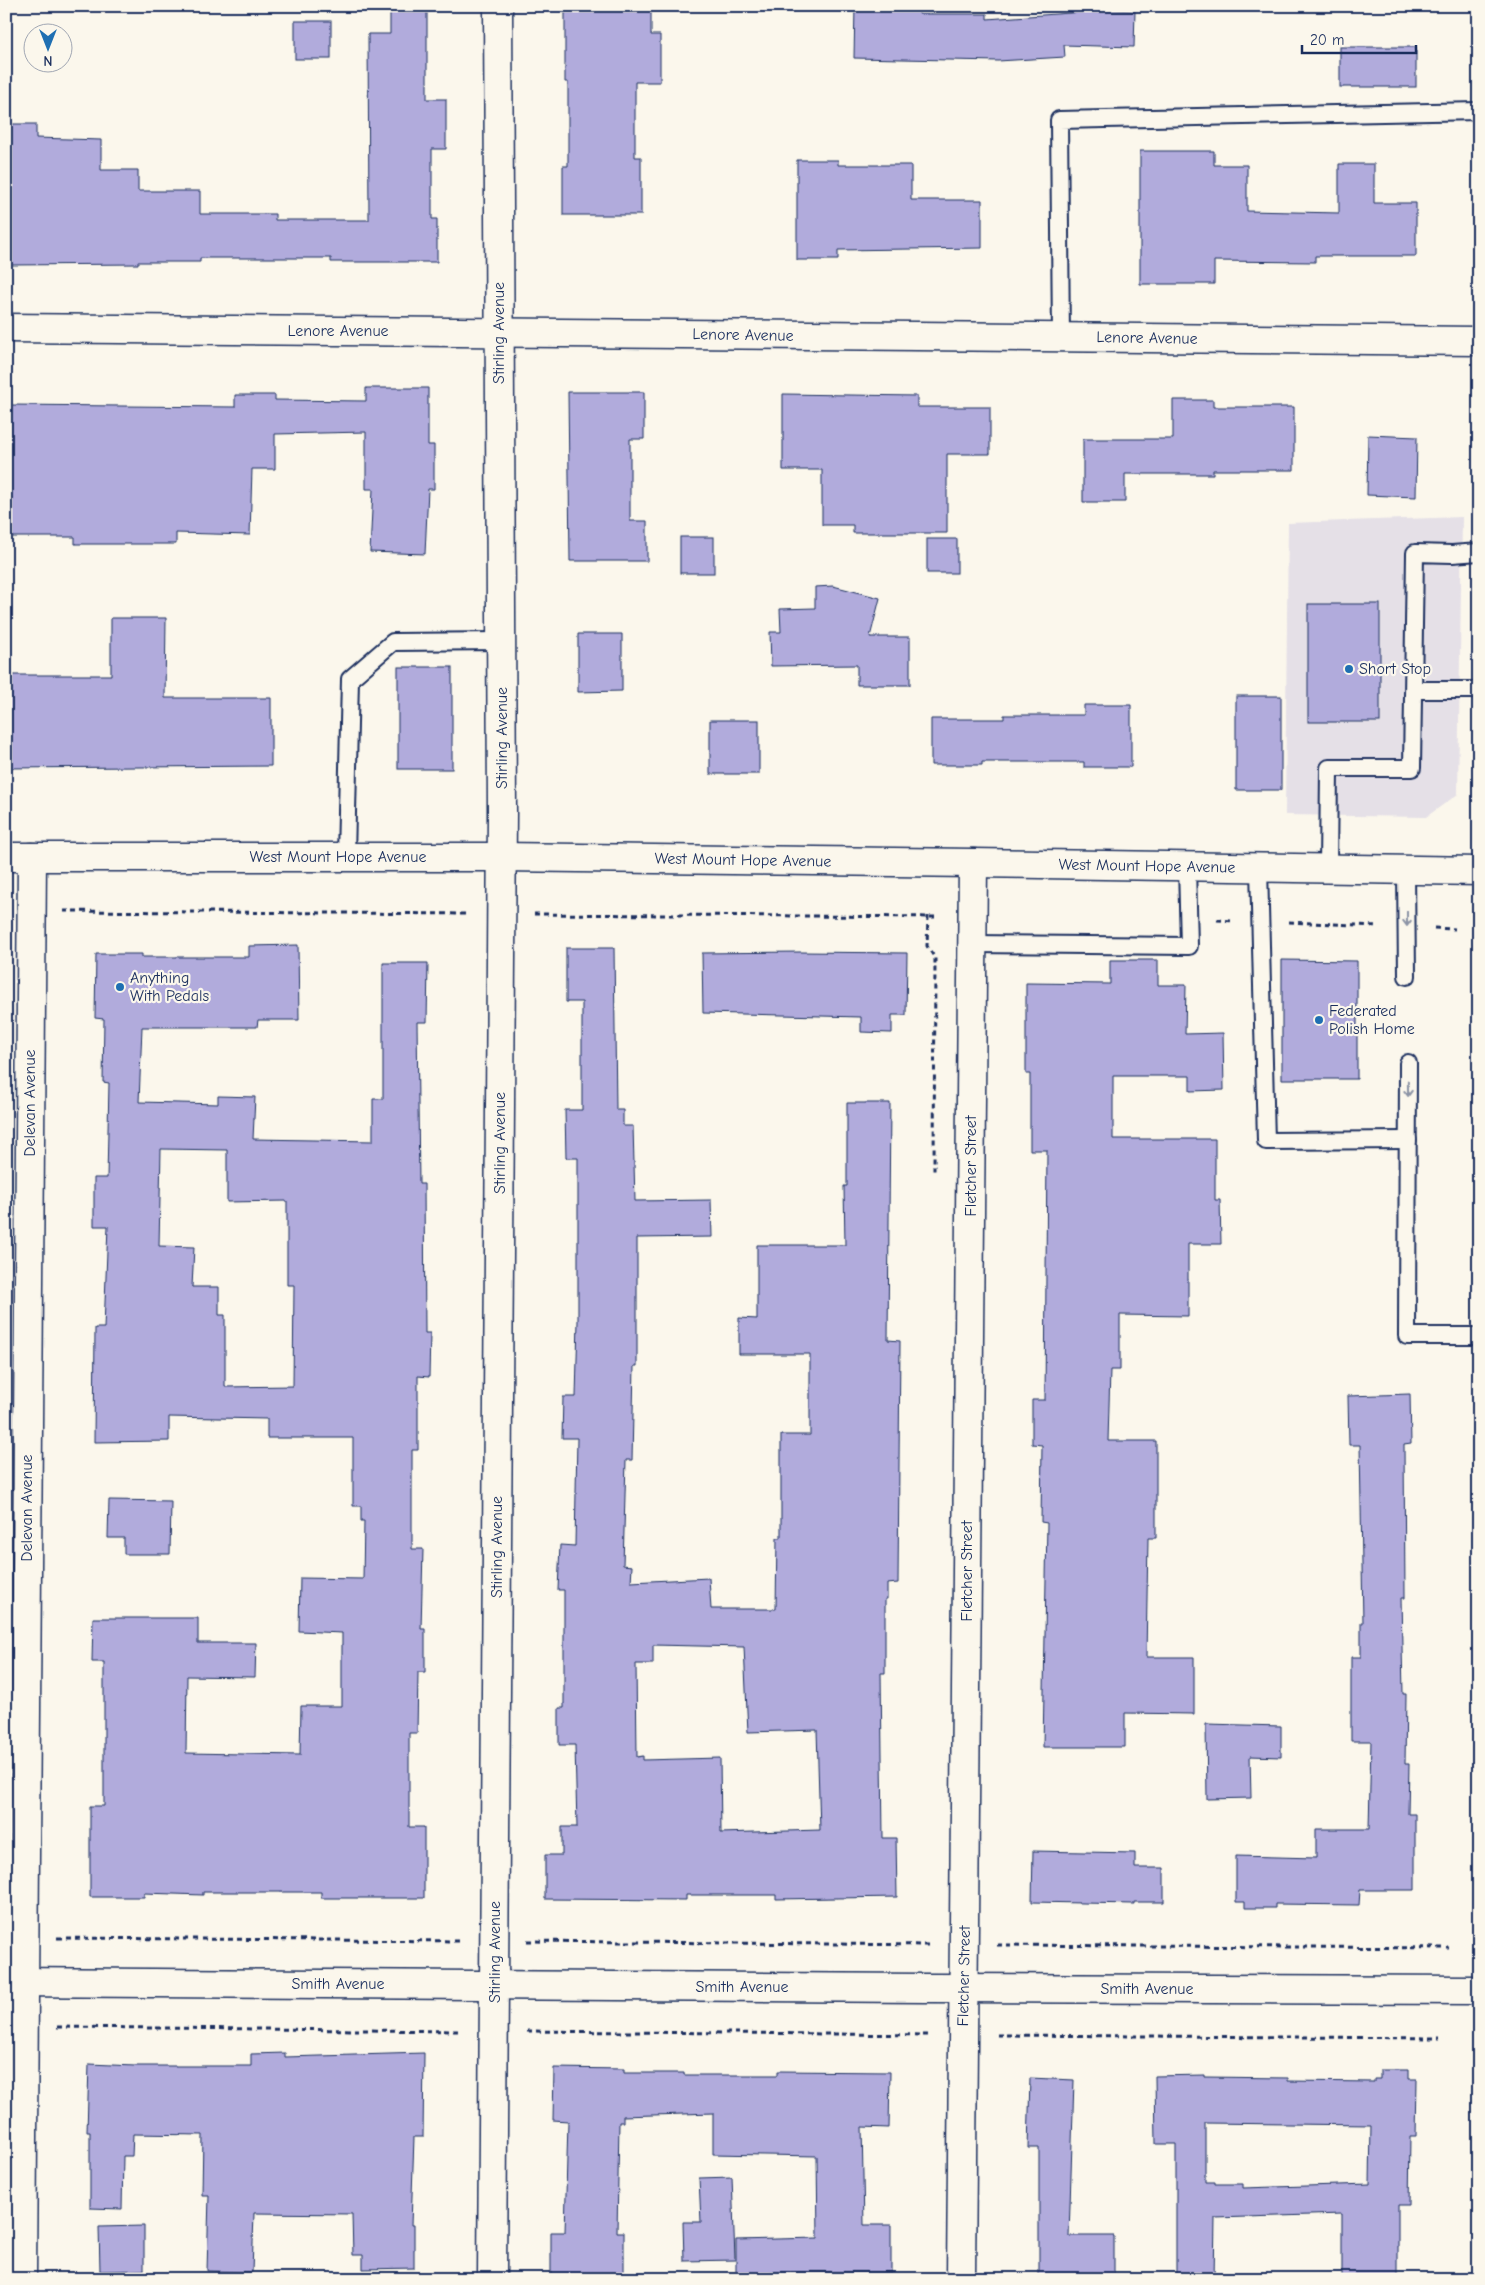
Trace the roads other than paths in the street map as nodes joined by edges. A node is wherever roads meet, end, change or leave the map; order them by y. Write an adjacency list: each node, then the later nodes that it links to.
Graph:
1 (498, 6): 4 (street, Stirling Avenue)
2 (1479, 111): 5 (lane)
3 (6, 328): 4 (street, Lenore Avenue)
4 (499, 333): 5 (street, Lenore Avenue); 8 (street, Stirling Avenue)
5 (1061, 338): 6 (street, Lenore Avenue)
6 (1479, 341)
7 (1479, 552): 9 (lane)
8 (501, 641): 12 (lane); 13 (street, Stirling Avenue)
9 (1414, 690): 10 (lane); 17 (lane)
10 (1479, 690)
11 (19, 857): 12 (street, West Mount Hope Avenue); 25 (street, Delevan Avenue)
12 (346, 858): 13 (street, West Mount Hope Avenue)
13 (502, 858): 14 (street, West Mount Hope Avenue); 26 (street, Stirling Avenue)
14 (973, 862): 15 (street, West Mount Hope Avenue); 20 (street, Fletcher Street)
15 (1187, 866): 16 (street, West Mount Hope Avenue); 20 (lane)
16 (1259, 868): 17 (street, West Mount Hope Avenue); 23 (lane)
17 (1328, 869): 18 (street, West Mount Hope Avenue)
18 (1406, 870): 19 (street, West Mount Hope Avenue); 21 (lane, one-way to 21)
19 (1479, 871)
20 (972, 944): 27 (street, Fletcher Street)
21 (1407, 976)
22 (1408, 1063): 23 (lane, one-way to 23)
23 (1408, 1140): 24 (lane)
24 (1479, 1336)
25 (15, 1982): 26 (street, Smith Avenue); 29 (street, Delevan Avenue)
26 (495, 1985): 27 (street, Smith Avenue); 30 (street, Stirling Avenue)
27 (964, 1988): 28 (street, Smith Avenue); 31 (street, Fletcher Street)
28 (1479, 1990)
29 (22, 2279)
30 (492, 2279)
31 (960, 2279)

